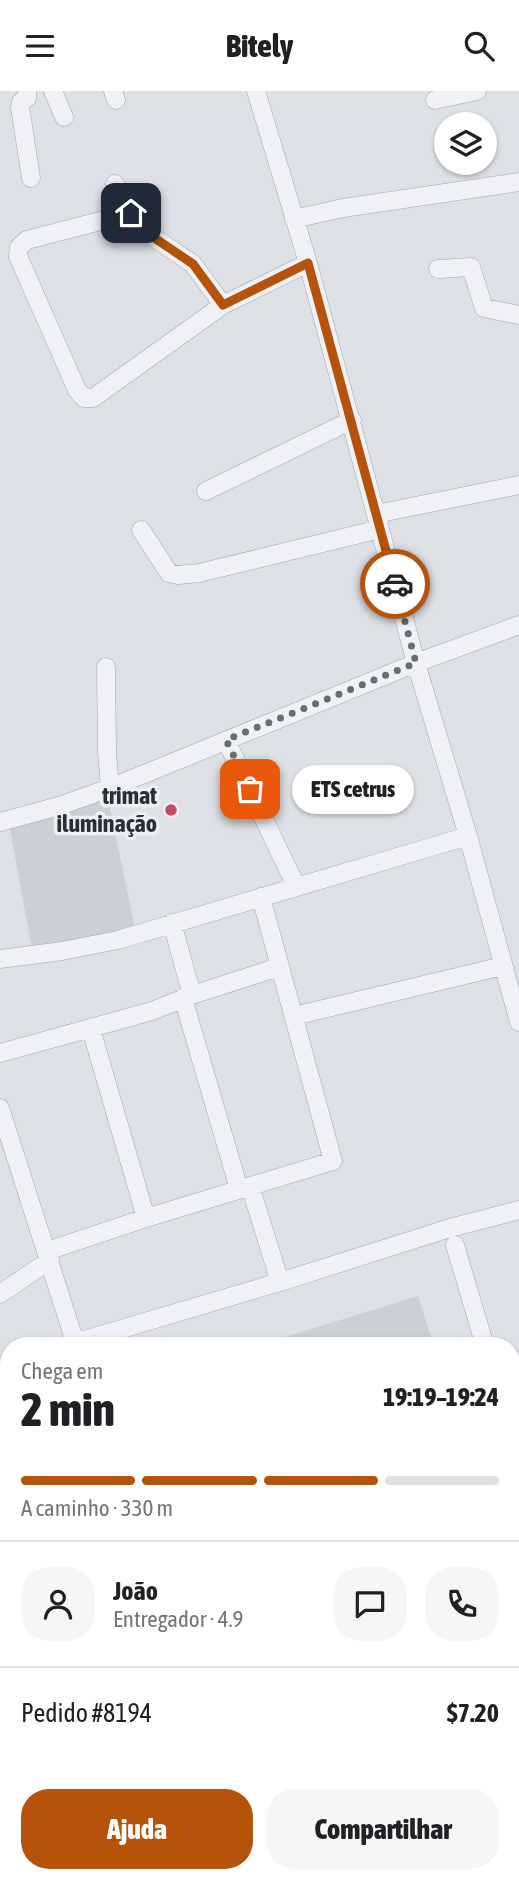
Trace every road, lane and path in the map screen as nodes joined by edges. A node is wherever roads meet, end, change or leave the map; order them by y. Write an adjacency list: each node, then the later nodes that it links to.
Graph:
1 (27, 91): 7 (street)
2 (53, 91): 6 (street)
3 (256, 91): 11 (street)
4 (477, 91): 5 (street)
5 (435, 100)
6 (64, 117)
7 (31, 178)
8 (519, 182): 11 (street)
9 (115, 184): 10 (street)
10 (131, 213): 14 (street); 14 (street)
11 (294, 219): 12 (street)
12 (308, 263): 14 (street); 16 (street)
13 (438, 269): 15 (street)
14 (223, 305)
15 (519, 315)
16 (352, 420): 18 (street); 19 (street)
17 (519, 485): 19 (street)
18 (206, 491)
19 (378, 521): 20 (street); 22 (street)
20 (141, 530)
21 (519, 625): 22 (street)
22 (416, 663): 24 (street); 27 (street)
23 (106, 667): 25 (street)
24 (226, 740): 25 (street); 28 (street)
25 (110, 788): 26 (street)
26 (0, 822)
27 (468, 836): 28 (street); 32 (street)
28 (296, 886): 29 (street)
29 (261, 897): 30 (street); 33 (street)
30 (172, 923): 31 (street); 34 (street)
31 (0, 959)
32 (503, 966): 35 (street); 36 (street)
33 (279, 967): 34 (street); 35 (street)
34 (187, 996): 37 (street); 40 (street)
35 (293, 1016): 40 (street)
36 (519, 1022)
37 (91, 1029): 38 (street); 42 (street)
38 (0, 1053)
39 (0, 1108): 44 (street)
40 (244, 1187): 42 (street); 45 (street)
41 (519, 1210): 45 (street)
42 (146, 1218): 44 (street)
43 (455, 1245): 49 (street)
44 (48, 1255): 46 (street); 47 (street)
45 (280, 1282): 48 (street)
46 (0, 1294)
47 (67, 1337)
48 (93, 1337)
49 (482, 1337)

